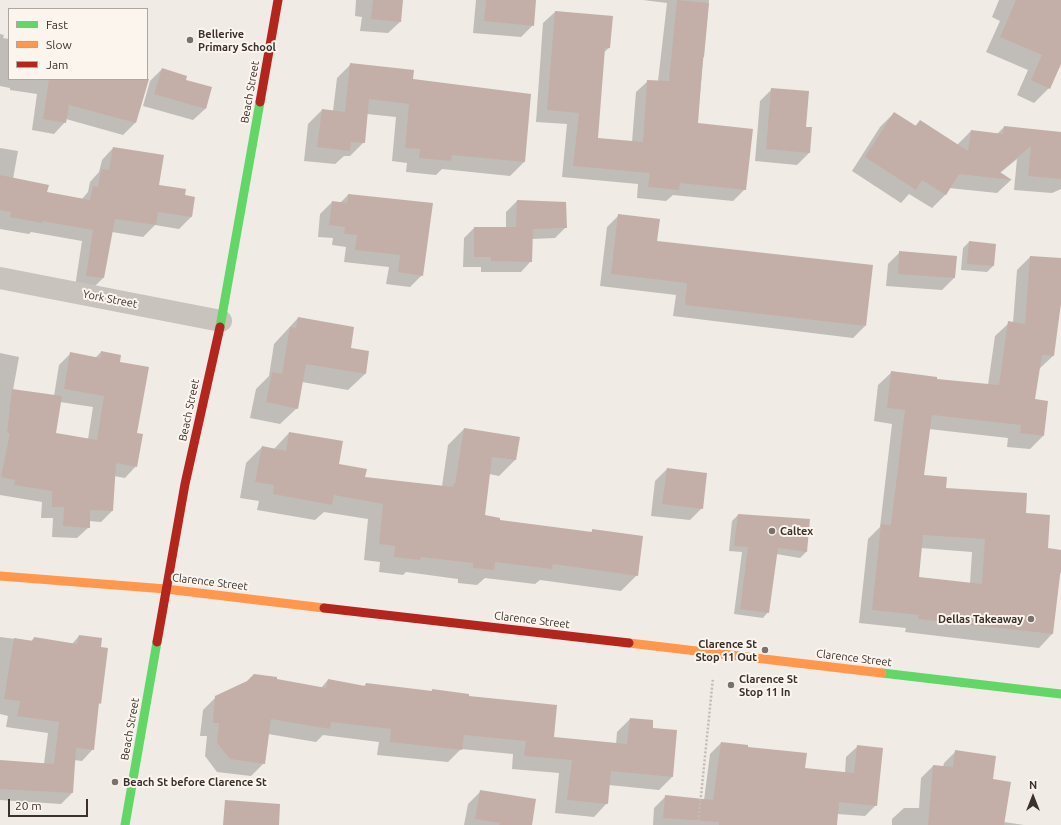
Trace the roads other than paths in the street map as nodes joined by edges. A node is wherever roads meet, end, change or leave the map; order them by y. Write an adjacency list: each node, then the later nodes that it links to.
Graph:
1 (278, 0): 3 (main road, Beach Street)
2 (0, 278): 3 (street, York Street)
3 (221, 321): 5 (main road, Beach Street)
4 (0, 576): 5 (main road, Clarence Street)
5 (166, 589): 6 (main road, Clarence Street); 7 (main road, Beach Street)
6 (1061, 694)
7 (125, 825)

